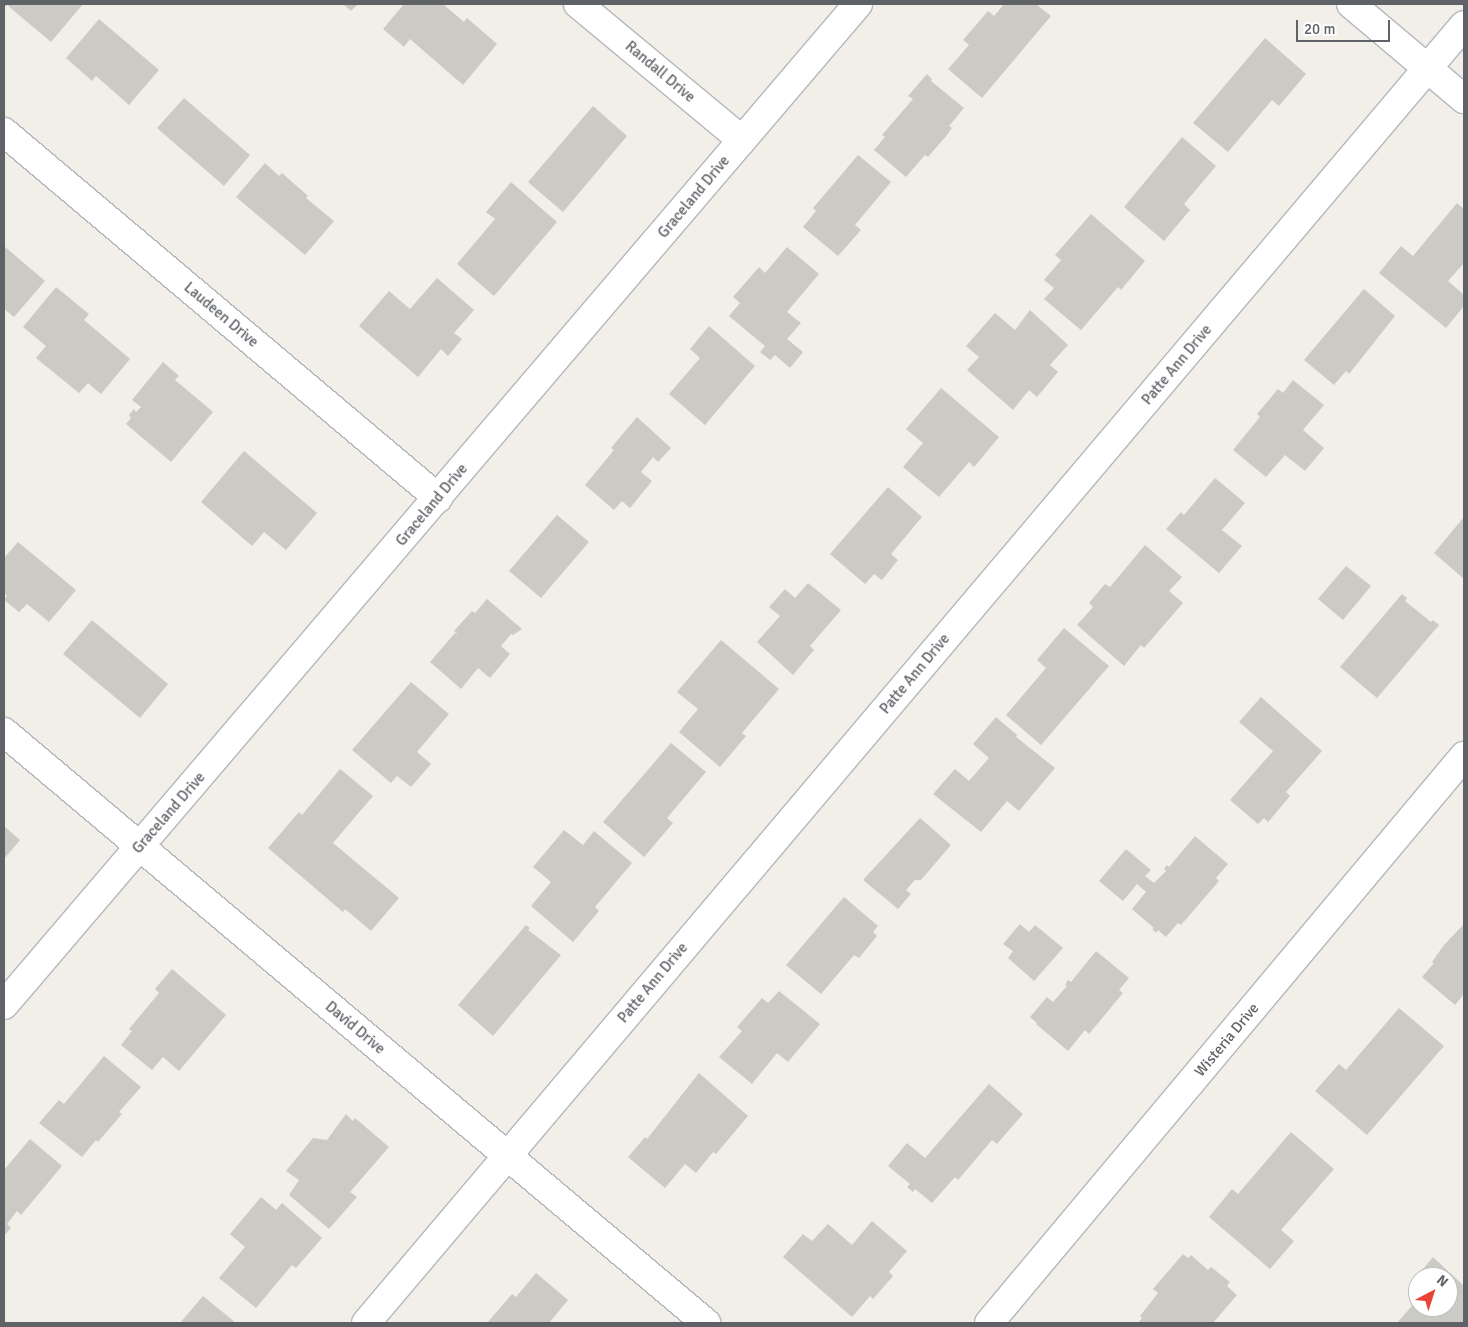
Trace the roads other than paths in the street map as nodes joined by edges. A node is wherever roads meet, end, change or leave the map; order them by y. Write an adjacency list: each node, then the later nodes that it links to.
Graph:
1 (578, 4): 8 (street, Randall Drive)
2 (858, 4): 8 (street, Graceland Drive)
3 (1351, 4): 5 (street)
4 (1464, 25): 5 (street, Patte Ann Drive)
5 (1428, 68): 6 (street); 14 (street, Patte Ann Drive)
6 (1464, 99)
7 (4, 132): 9 (street, Laudeen Drive)
8 (742, 140): 9 (street, Graceland Drive)
9 (438, 498): 12 (street, Graceland Drive)
10 (4, 732): 12 (street, David Drive)
11 (1464, 756): 17 (street, Wisteria Drive)
12 (141, 846): 13 (street, Graceland Drive); 14 (street, David Drive)
13 (4, 1005)
14 (507, 1156): 15 (street, Patte Ann Drive); 16 (street, David Drive)
15 (366, 1323)
16 (706, 1323)
17 (989, 1323)

